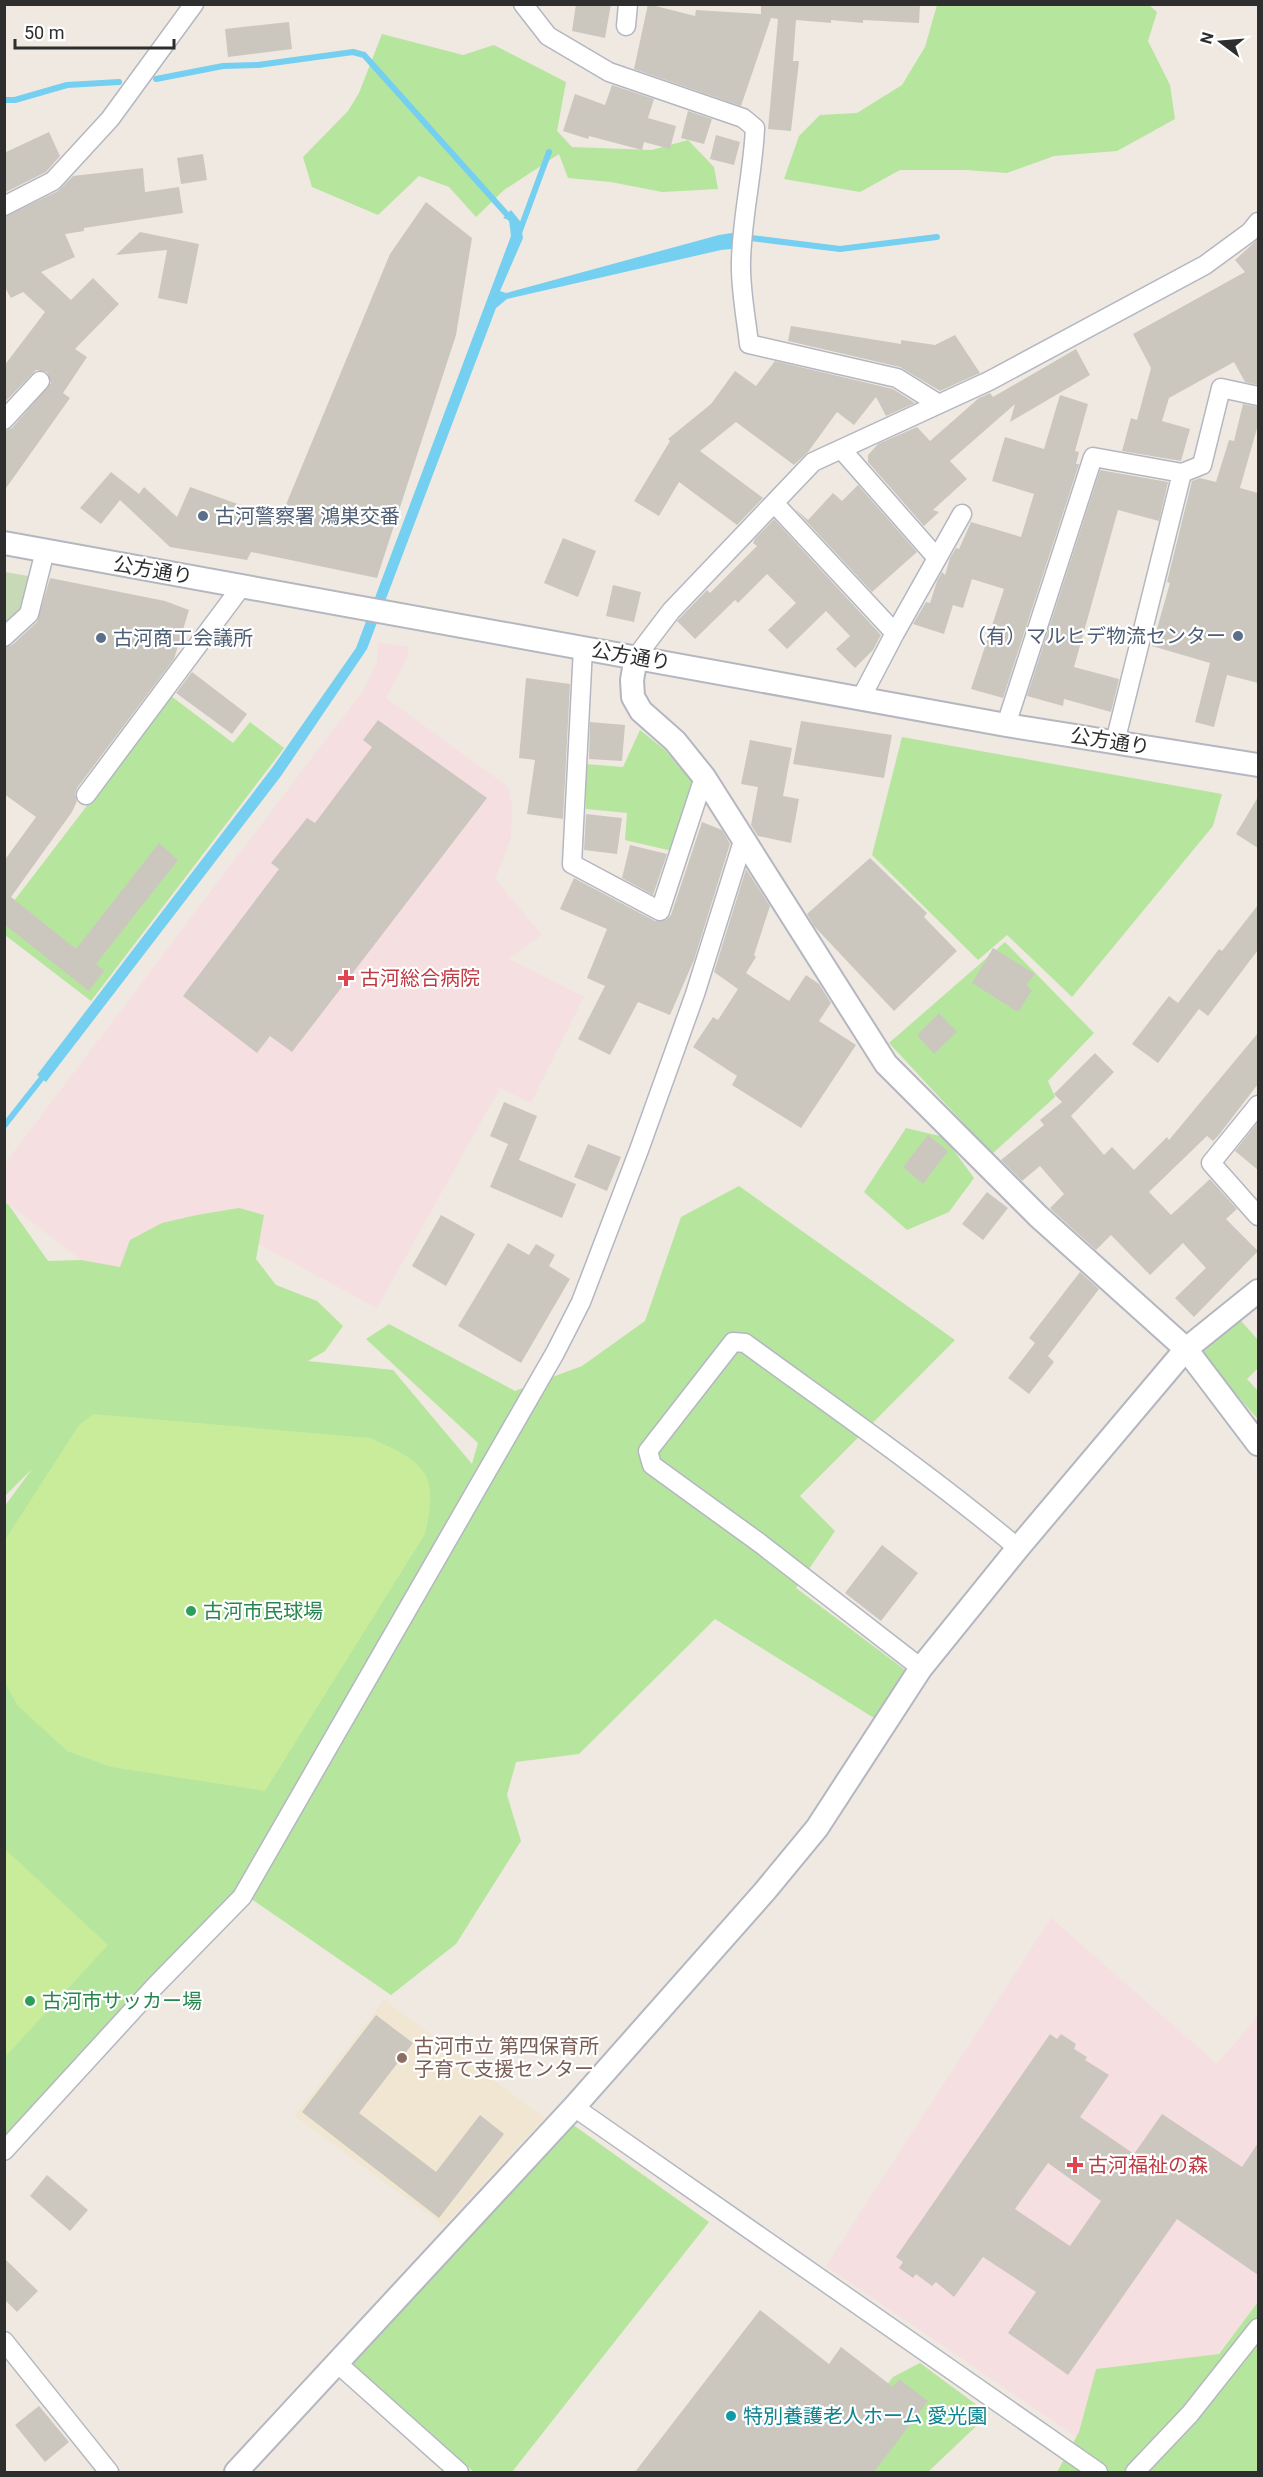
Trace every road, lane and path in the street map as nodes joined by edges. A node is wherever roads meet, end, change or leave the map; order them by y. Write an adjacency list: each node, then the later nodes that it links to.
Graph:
1 (194, 4): 5 (street)
2 (524, 4): 9 (street)
3 (628, 4): 4 (street)
4 (626, 26)
5 (4, 206)
6 (1258, 222): 9 (street)
7 (40, 381): 10 (street)
8 (1258, 396): 12 (street)
9 (936, 403): 11 (street)
10 (4, 420)
11 (842, 450): 13 (street); 17 (street)
12 (1182, 473): 24 (street); 25 (street)
13 (775, 504): 19 (street); 22 (street)
14 (962, 514): 17 (street)
15 (4, 543): 16 (street, 公方通り)
16 (45, 551): 18 (street, 公方通り); 20 (street)
17 (937, 558): 19 (street)
18 (242, 586): 21 (street, 公方通り); 28 (street)
19 (895, 633): 23 (street)
20 (4, 637)
21 (583, 648): 22 (street, 公方通り); 27 (street)
22 (636, 657): 23 (street, 公方通り); 27 (street)
23 (861, 698): 24 (street, 公方通り)
24 (1006, 725): 25 (street, 公方通り)
25 (1115, 742): 26 (street, 公方通り)
26 (1258, 765)
27 (704, 777): 29 (street)
28 (86, 795)
29 (744, 838): 33 (street); 38 (street)
30 (1258, 1105): 31 (street)
31 (1258, 1216)
32 (1258, 1291): 33 (street)
33 (1186, 1348): 34 (street); 35 (street)
34 (1258, 1444)
35 (1018, 1548): 36 (street); 36 (street)
36 (921, 1668): 37 (street)
37 (574, 2107): 41 (street); 45 (street)
38 (4, 2151)
39 (1258, 2328): 46 (street)
40 (4, 2341): 42 (street)
41 (337, 2363): 43 (street); 44 (street)
42 (109, 2472)
43 (236, 2472)
44 (459, 2472)
45 (1098, 2472)
46 (1135, 2472)

